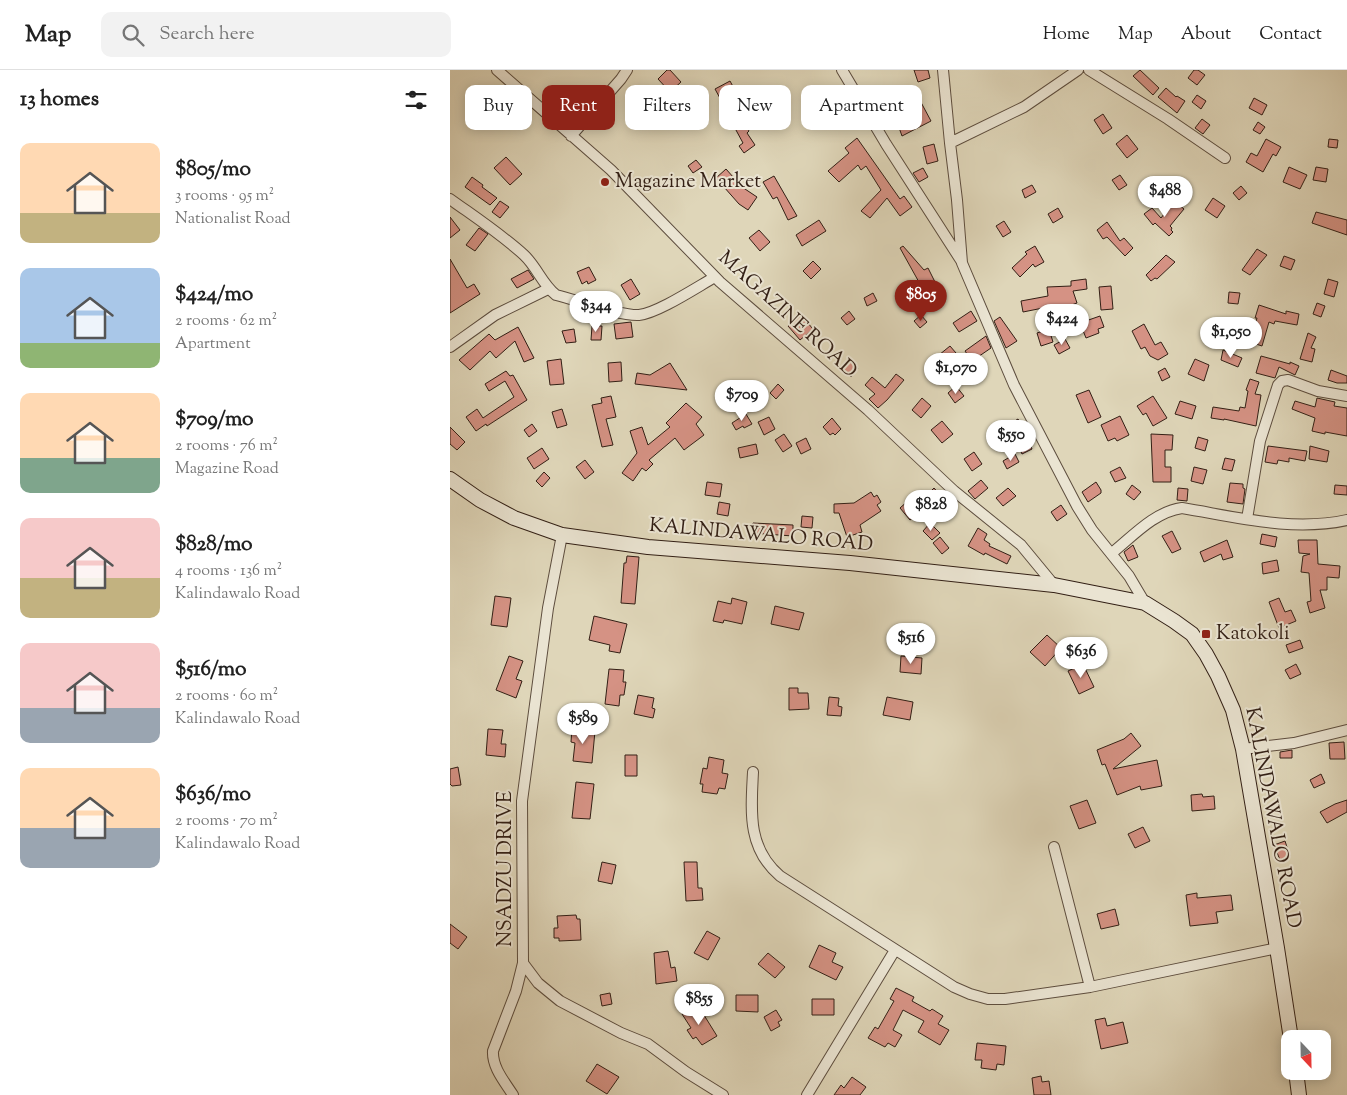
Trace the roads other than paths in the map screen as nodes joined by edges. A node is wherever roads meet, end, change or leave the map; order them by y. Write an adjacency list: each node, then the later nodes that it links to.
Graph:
1 (497, 70): 7 (street, MAGAZINE ROAD)
2 (627, 70): 7 (street)
3 (842, 70): 11 (street)
4 (943, 70): 8 (street)
5 (1078, 70): 8 (street)
6 (1088, 70): 9 (street)
7 (571, 136): 12 (street, MAGAZINE ROAD)
8 (950, 143): 11 (street)
9 (1225, 158)
10 (450, 199): 13 (street)
11 (962, 263): 20 (street)
12 (715, 277): 13 (street); 21 (street, MAGAZINE ROAD)
13 (548, 288): 14 (street)
14 (450, 347)
15 (1347, 396): 17 (street)
16 (450, 479): 19 (street, KALINDAWALO ROAD)
17 (1247, 519): 18 (street); 20 (street)
18 (1347, 520)
19 (562, 535): 21 (street, KALINDAWALO ROAD); 29 (street, NSADZU DRIVE)
20 (1112, 553): 22 (street)
21 (1054, 585): 22 (street, KALINDAWALO ROAD)
22 (1144, 603): 24 (street, KALINDAWALO ROAD)
23 (1347, 730): 24 (street)
24 (1243, 749): 27 (street, KALINDAWALO ROAD)
25 (753, 772): 28 (street)
26 (1054, 847): 30 (street)
27 (1277, 948): 30 (street); 31 (street, KALINDAWALO ROAD)
28 (895, 950): 30 (street); 35 (street)
29 (523, 963): 33 (street); 34 (street, NSADZU DRIVE)
30 (1090, 987)
31 (1290, 1030)
32 (1298, 1080): 36 (street)
33 (513, 1095)
34 (723, 1095)
35 (807, 1095)
36 (1300, 1095)

